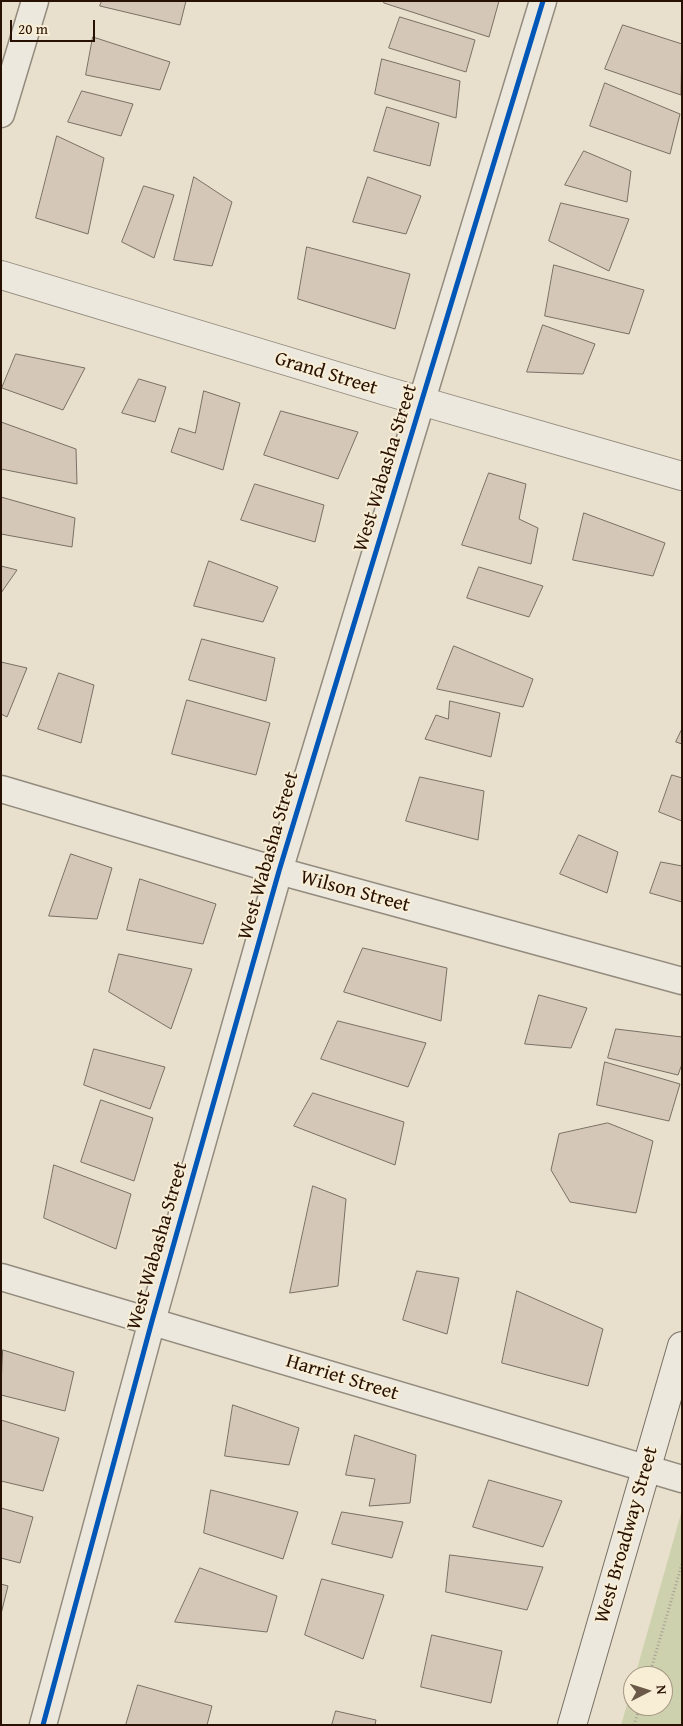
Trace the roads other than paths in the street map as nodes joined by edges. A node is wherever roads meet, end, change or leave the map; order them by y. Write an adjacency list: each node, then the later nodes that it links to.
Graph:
1 (35, 1): 3 (street)
2 (543, 1): 5 (street, West Wabasha Street)
3 (1, 114)
4 (1, 275): 5 (street, Grand Street)
5 (422, 402): 6 (street, Grand Street); 8 (street, West Wabasha Street)
6 (682, 476)
7 (1, 789): 8 (street, Wilson Street)
8 (279, 871): 9 (street, Wilson Street); 11 (street, West Wabasha Street)
9 (682, 981)
10 (1, 1277): 11 (street, Harriet Street)
11 (152, 1321): 13 (street, Harriet Street); 15 (street, West Wabasha Street)
12 (682, 1346): 13 (street, West Broadway Street)
13 (646, 1469): 14 (street, Harriet Street); 16 (street, West Broadway Street)
14 (682, 1479)
15 (44, 1725)
16 (572, 1725)

